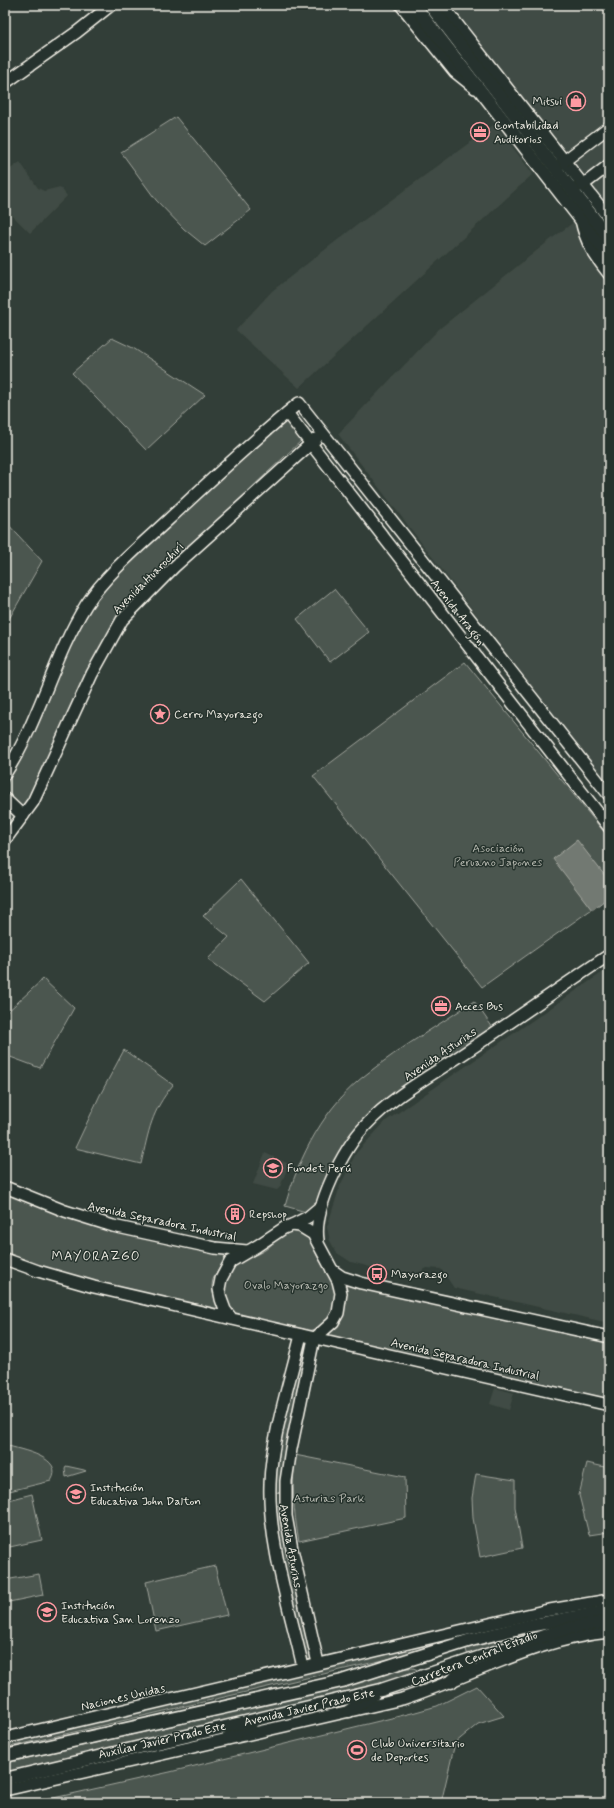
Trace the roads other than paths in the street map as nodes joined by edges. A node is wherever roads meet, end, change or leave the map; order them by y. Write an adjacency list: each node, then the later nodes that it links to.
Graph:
1 (111, 5): 6 (street)
2 (401, 5): 7 (street)
3 (414, 5): 7 (main road)
4 (430, 5): 10 (main road)
5 (442, 5): 10 (street)
6 (5, 83)
7 (490, 101): 10 (main road)
8 (609, 127): 10 (street)
9 (609, 165): 11 (street)
10 (555, 168): 11 (main road)
11 (572, 190): 12 (street); 13 (main road); 14 (main road)
12 (609, 218)
13 (581, 220): 15 (main road); 16 (street)
14 (609, 238)
15 (609, 256)
16 (609, 274)
17 (287, 413): 18 (street, Avenida Aragón); 19 (street, Avenida Aragón); 20 (street)
18 (322, 433): 19 (street, Avenida Huarochirí); 21 (street, Avenida Aragón)
19 (311, 443): 23 (street, Avenida Huarochirí); 24 (street, Avenida Aragón)
20 (5, 774)
21 (609, 795)
22 (5, 799): 23 (street)
23 (23, 816): 25 (street, Avenida Huarochirí)
24 (609, 827)
25 (5, 840)
26 (609, 955): 28 (street, Avenida Asturias)
27 (5, 1187): 31 (street, Avenida Separadora Industrial)
28 (321, 1206): 29 (street, Avenida Asturias); 30 (street, Avenida Asturias)
29 (292, 1225): 30 (street); 31 (street)
30 (318, 1242): 33 (street)
31 (248, 1251): 34 (street)
32 (5, 1259): 34 (street)
33 (332, 1270): 36 (street); 37 (street)
34 (232, 1319): 35 (street)
35 (301, 1335): 37 (street); 46 (street, Avenida Asturias)
36 (609, 1337)
37 (315, 1338): 38 (street, Avenida Separadora Industrial); 45 (street, Avenida Asturias)
38 (609, 1405)
39 (609, 1600): 45 (street, Naciones Unidas)
40 (609, 1611): 43 (main road, Avenida Javier Prado Este)
41 (609, 1622): 44 (main road, Avenida Javier Prado Este)
42 (609, 1632): 48 (street, Carretera Central Estadio)
43 (444, 1649): 47 (main road); 54 (main road, Avenida Javier Prado Este)
44 (474, 1659): 47 (main road, Avenida Javier Prado Este); 48 (main road)
45 (318, 1663): 46 (street, Naciones Unidas)
46 (303, 1667): 52 (street, Naciones Unidas)
47 (428, 1675): 49 (main road, Avenida Javier Prado Este)
48 (451, 1682): 50 (street, Carretera Central Estadio)
49 (381, 1690): 50 (main road); 51 (main road, Avenida Javier Prado Este)
50 (349, 1711): 53 (street, Auxiliar Javier Prado Este)
51 (261, 1719): 53 (main road); 55 (main road, Avenida Javier Prado Este)
52 (5, 1738)
53 (228, 1738): 56 (street, Auxiliar Javier Prado Este)
54 (5, 1756)
55 (5, 1779)
56 (5, 1790)

